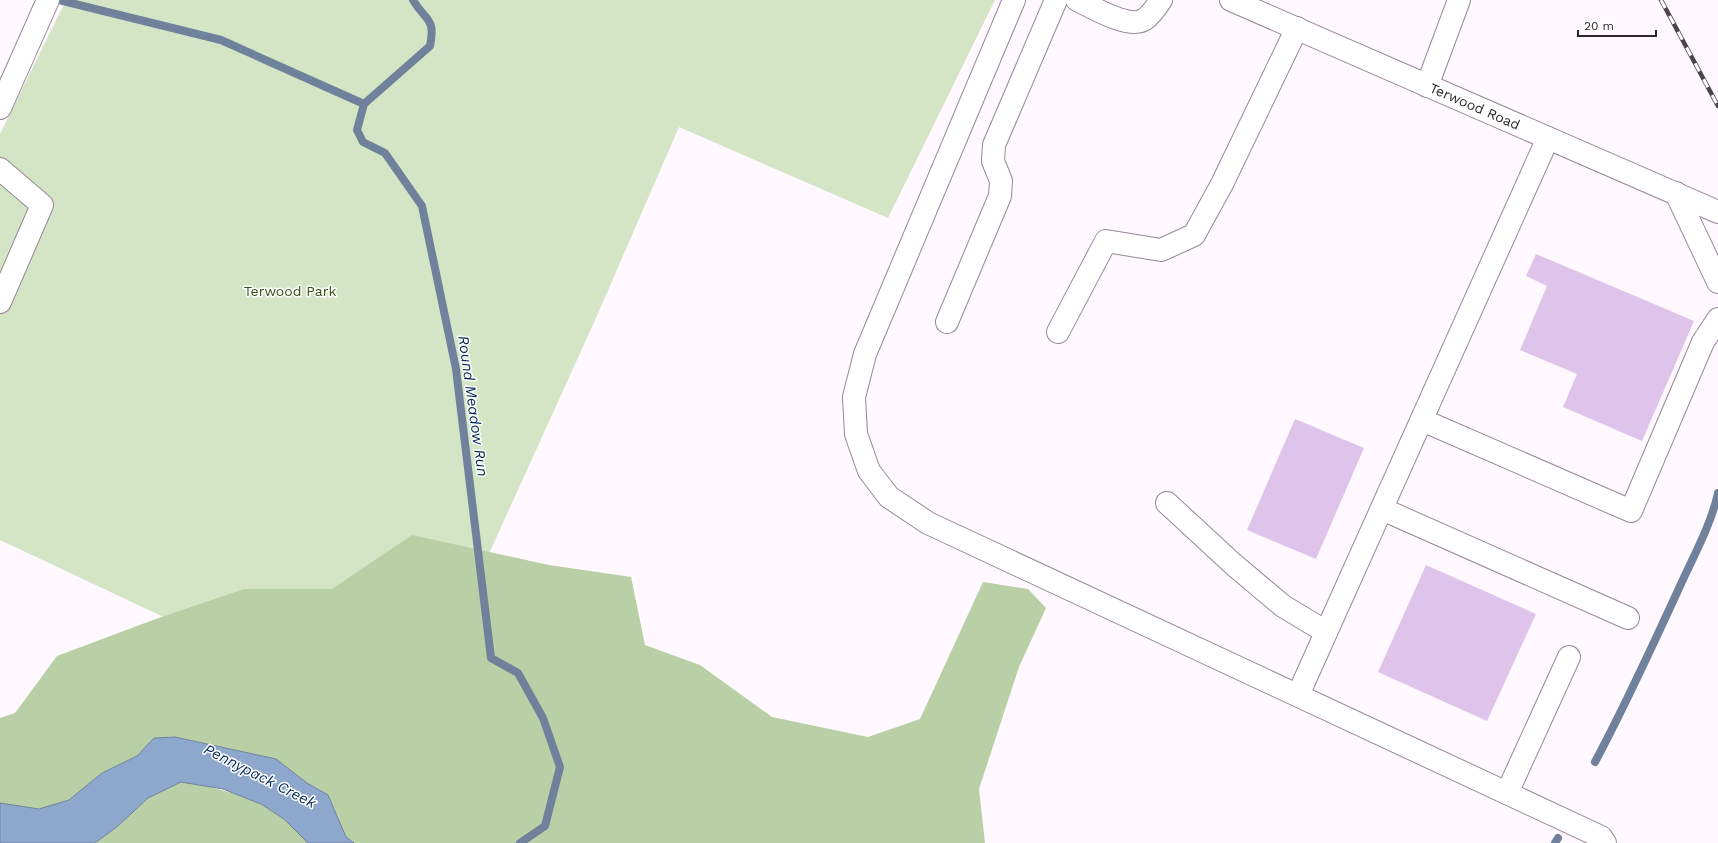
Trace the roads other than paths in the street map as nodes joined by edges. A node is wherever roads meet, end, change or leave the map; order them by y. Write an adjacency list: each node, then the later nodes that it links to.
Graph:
1 (48, 0): 10 (street)
2 (1014, 0): 26 (street)
3 (1056, 0): 18 (street)
4 (1077, 0): 5 (street)
5 (1161, 0)
6 (1231, 0): 8 (street, Terwood Road)
7 (1459, 0): 9 (street)
8 (1297, 28): 9 (street, Terwood Road); 19 (street)
9 (1427, 86): 11 (street, Terwood Road)
10 (0, 108)
11 (1548, 138): 13 (street, Terwood Road); 20 (street)
12 (0, 169): 16 (street)
13 (1676, 193): 14 (street, Terwood Road); 15 (street)
14 (1718, 212)
15 (1718, 282)
16 (0, 302)
17 (1718, 319): 20 (street)
18 (947, 322)
19 (1058, 332)
20 (1422, 420): 22 (street)
21 (1167, 503): 24 (street)
22 (1382, 509): 23 (street); 24 (street)
23 (1628, 618)
24 (1326, 632): 26 (street)
25 (1569, 657): 27 (street)
26 (1298, 695): 27 (street)
27 (1507, 793): 28 (street)
28 (1605, 843)

